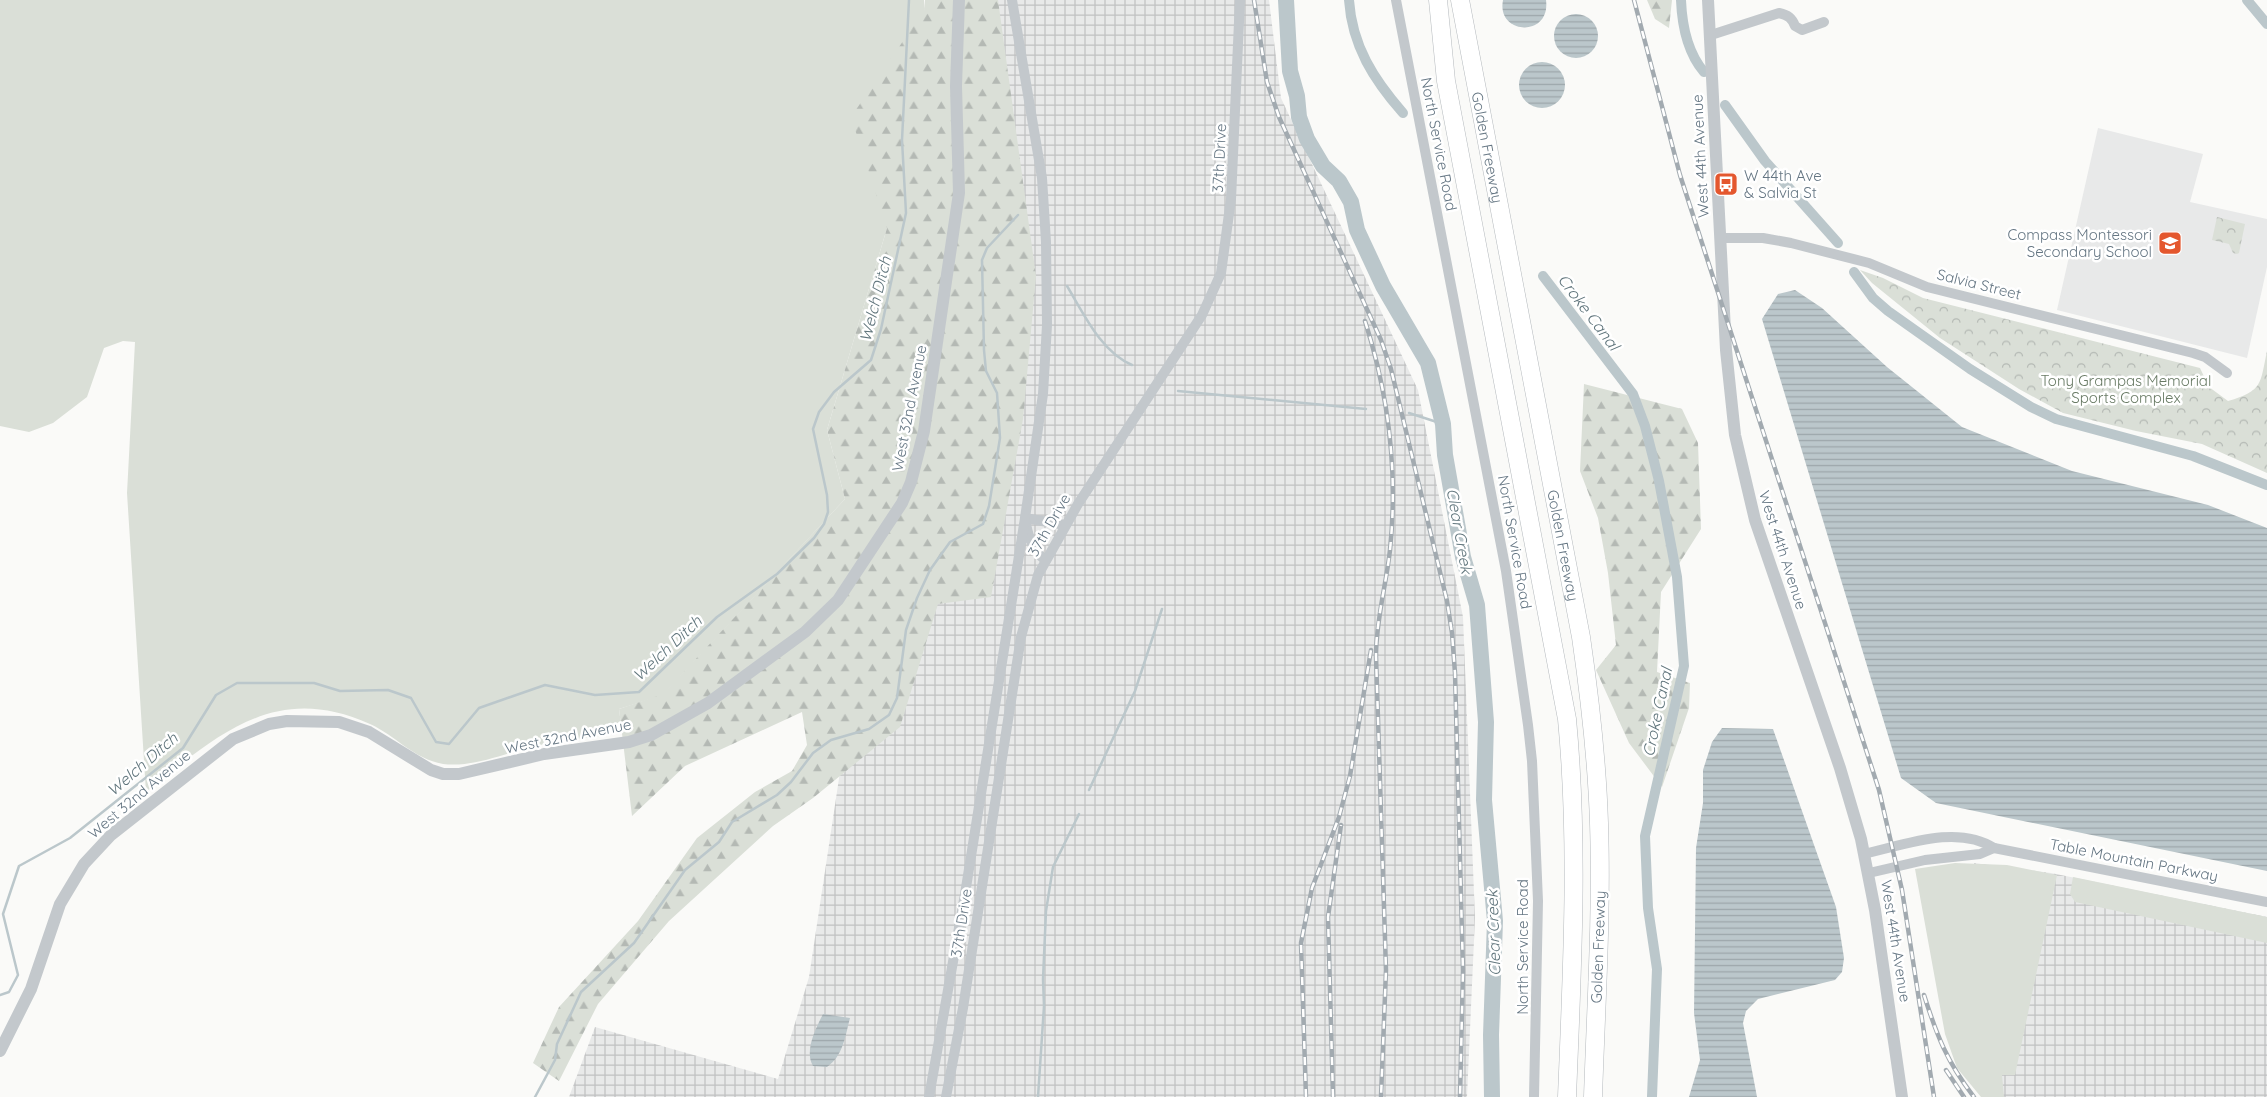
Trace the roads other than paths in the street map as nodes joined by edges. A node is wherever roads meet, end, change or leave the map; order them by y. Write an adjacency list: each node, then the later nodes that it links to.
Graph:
1 (958, 0): 19 (street, West 32nd Avenue)
2 (1012, 0): 12 (street)
3 (1240, 0): 13 (street, 37th Drive)
4 (1396, 0): 22 (street, North Service Road)
5 (1438, 0): 23 (highway, Golden Freeway)
6 (1460, 0): 24 (highway, Golden Freeway)
7 (1708, 0): 9 (street, West 44th Avenue)
8 (1824, 22): 9 (street)
9 (1711, 35): 10 (street, West 44th Avenue)
10 (1720, 238): 11 (street, Salvia Street); 16 (street, West 44th Avenue)
11 (2227, 373)
12 (1025, 518): 13 (street); 14 (street); 20 (street)
13 (1065, 525): 14 (street, 37th Drive)
14 (1045, 560): 21 (street, 37th Drive)
15 (1994, 848): 16 (street, Table Mountain Parkway); 17 (street, Table Mountain Parkway); 18 (street, Table Mountain Parkway)
16 (1864, 854): 17 (street, West 44th Avenue)
17 (1869, 873): 25 (street, West 44th Avenue)
18 (2267, 902)
19 (0, 1052)
20 (929, 1097)
21 (946, 1097)
22 (1534, 1097)
23 (1567, 1097)
24 (1593, 1097)
25 (1902, 1097)

